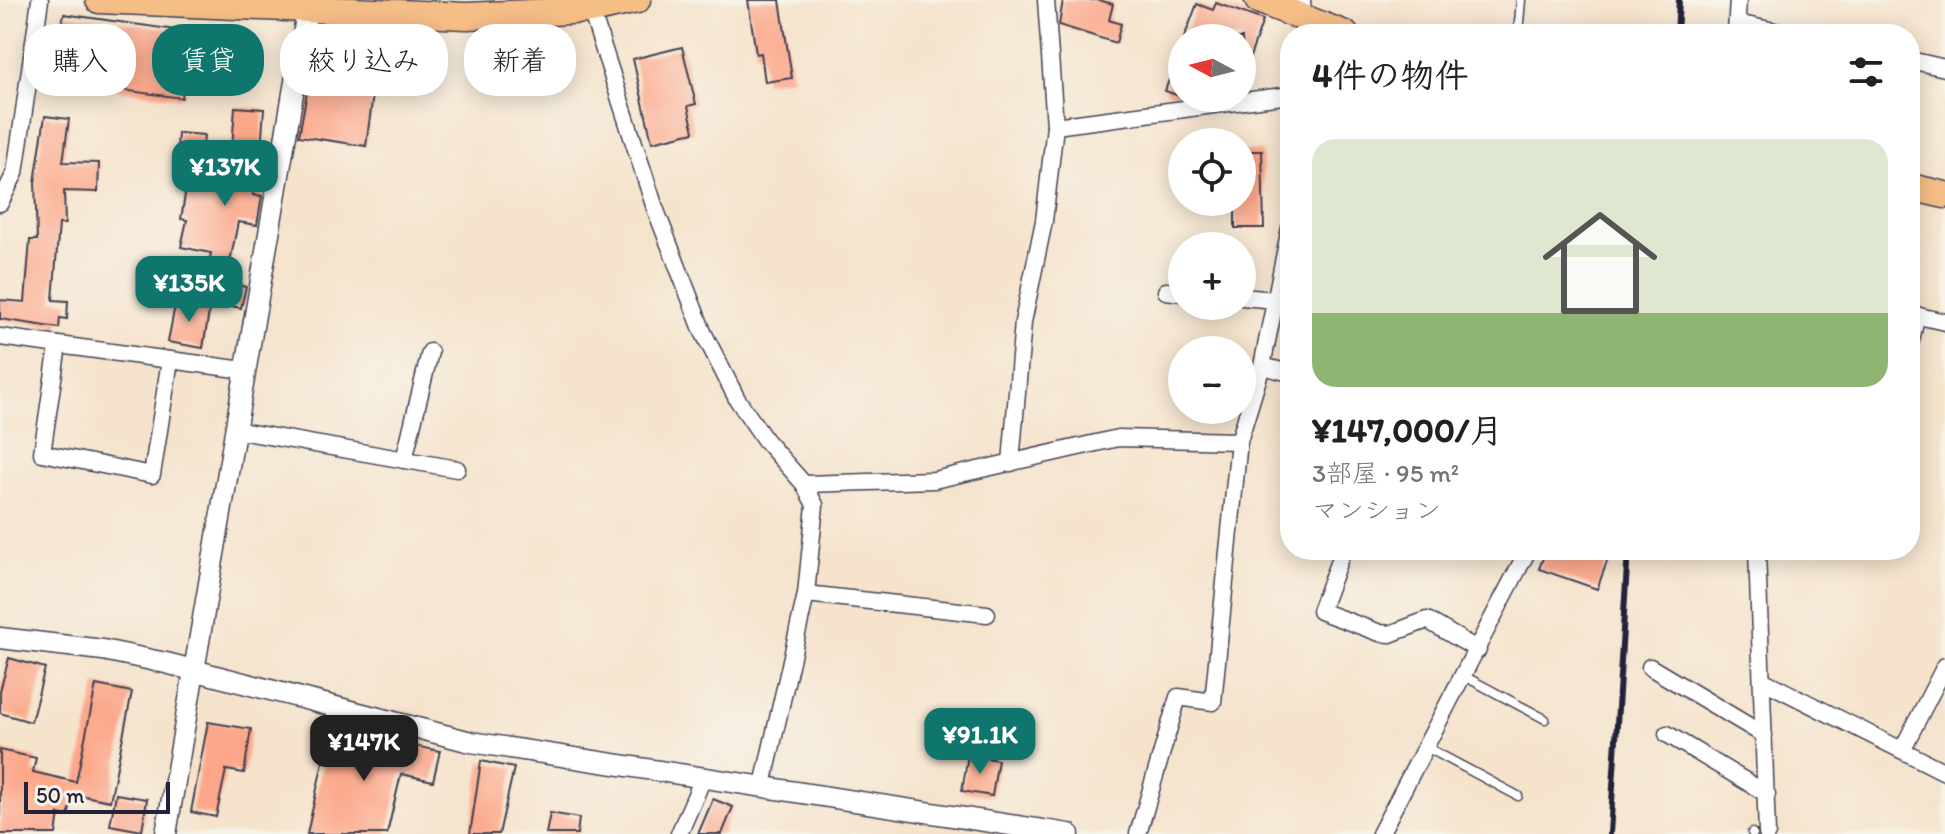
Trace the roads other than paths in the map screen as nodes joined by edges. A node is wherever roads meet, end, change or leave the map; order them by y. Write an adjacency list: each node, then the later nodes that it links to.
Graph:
1 (40, 0): 19 (street)
2 (99, 0): 8 (main road)
3 (637, 0): 9 (main road)
4 (1046, 0): 16 (street)
5 (1258, 0): 10 (main road)
6 (1521, 0): 11 (lane)
7 (1738, 0): 12 (street)
8 (308, 4): 9 (main road); 30 (street)
9 (591, 10): 37 (street)
10 (1303, 17)
11 (1519, 24)
12 (1736, 24)
13 (1920, 62): 14 (street)
14 (1945, 68)
15 (1280, 96): 16 (street)
16 (1055, 126): 35 (street)
17 (1920, 189): 18 (main road)
18 (1945, 195)
19 (0, 203)
20 (1280, 279): 22 (street)
21 (1256, 298): 22 (street)
22 (1276, 300): 29 (street)
23 (1920, 317): 24 (street)
24 (1945, 322)
25 (0, 337): 26 (street)
26 (58, 345): 28 (street); 28 (street)
27 (430, 352): 34 (street)
28 (170, 360): 30 (street)
29 (1262, 366): 31 (street); 33 (street)
30 (244, 370): 32 (street)
31 (1280, 370)
32 (234, 430): 34 (street); 47 (street)
33 (1239, 441): 35 (street); 63 (street)
34 (404, 460): 36 (street)
35 (1011, 463): 37 (street)
36 (457, 469)
37 (804, 484): 41 (street)
38 (1339, 560): 44 (street)
39 (1523, 560): 44 (street)
40 (1757, 560): 49 (street)
41 (806, 594): 42 (street); 57 (street)
42 (987, 614)
43 (0, 638): 47 (street)
44 (1478, 650): 48 (street)
45 (1945, 666): 54 (street)
46 (1650, 667): 52 (street)
47 (196, 671): 56 (street); 60 (street)
48 (1464, 676): 50 (lane); 53 (street)
49 (1762, 680): 52 (street); 54 (street)
50 (1545, 719)
51 (1667, 734): 58 (street)
52 (1764, 735): 58 (street)
53 (1426, 747): 59 (lane); 64 (street)
54 (1902, 750): 55 (street)
55 (1945, 772)
56 (704, 776): 57 (street); 61 (street)
57 (763, 785): 62 (street)
58 (1767, 794): 65 (street)
59 (1518, 796)
60 (166, 834)
61 (679, 834)
62 (1069, 834)
63 (1138, 834)
64 (1380, 834)
65 (1767, 834)

